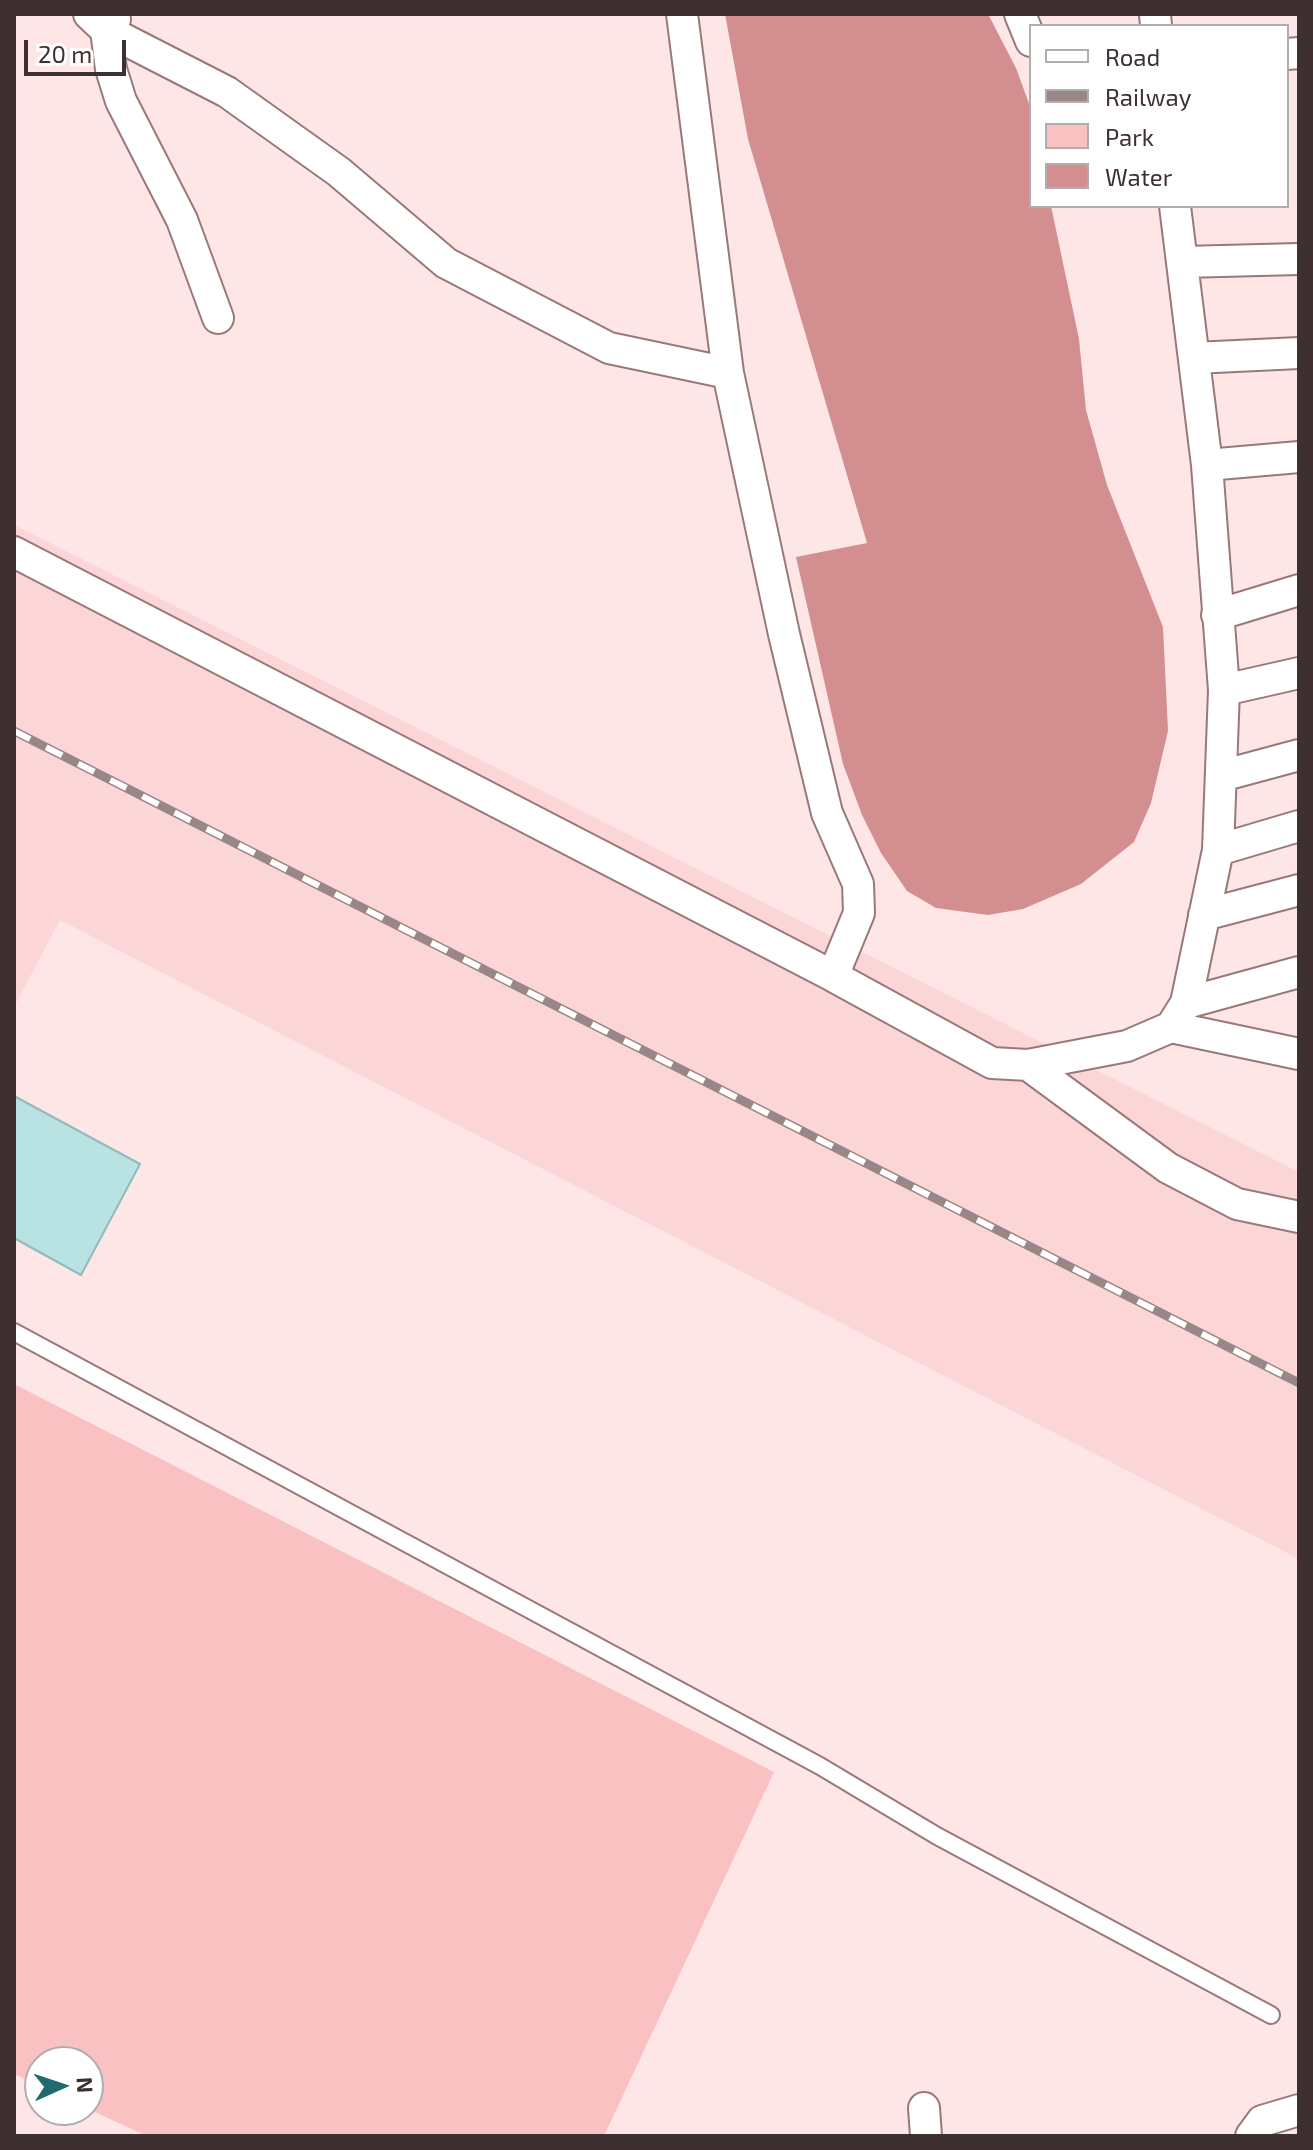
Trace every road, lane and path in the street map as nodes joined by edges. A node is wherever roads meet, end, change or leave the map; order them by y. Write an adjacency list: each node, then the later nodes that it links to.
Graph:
1 (682, 14): 11 (street)
2 (1020, 14): 4 (street)
3 (105, 19): 8 (street); 11 (street)
4 (1029, 36)
5 (1175, 208): 7 (street)
6 (1299, 259): 7 (street)
7 (1183, 262): 10 (street)
8 (218, 318)
9 (1299, 353): 10 (street)
10 (1194, 358): 13 (street)
11 (728, 373): 26 (street)
12 (1299, 457): 13 (street)
13 (1207, 465): 16 (street)
14 (14, 552): 26 (street)
15 (1299, 590): 16 (street)
16 (1217, 615): 18 (street)
17 (1299, 673): 18 (street)
18 (1224, 690): 20 (street)
19 (1299, 755): 20 (street)
20 (1221, 776): 22 (street)
21 (1299, 826): 22 (street)
22 (1218, 850): 24 (street)
23 (1299, 890): 24 (street)
24 (1204, 915): 27 (street)
25 (1299, 972): 27 (street)
26 (833, 976): 29 (street)
27 (1178, 1015): 28 (street); 29 (street)
28 (1299, 1054)
29 (1028, 1065): 30 (street)
30 (1299, 1217)
31 (14, 1332): 32 (lane)
32 (1271, 2015)
33 (1299, 2110): 34 (street)
34 (1251, 2136)

